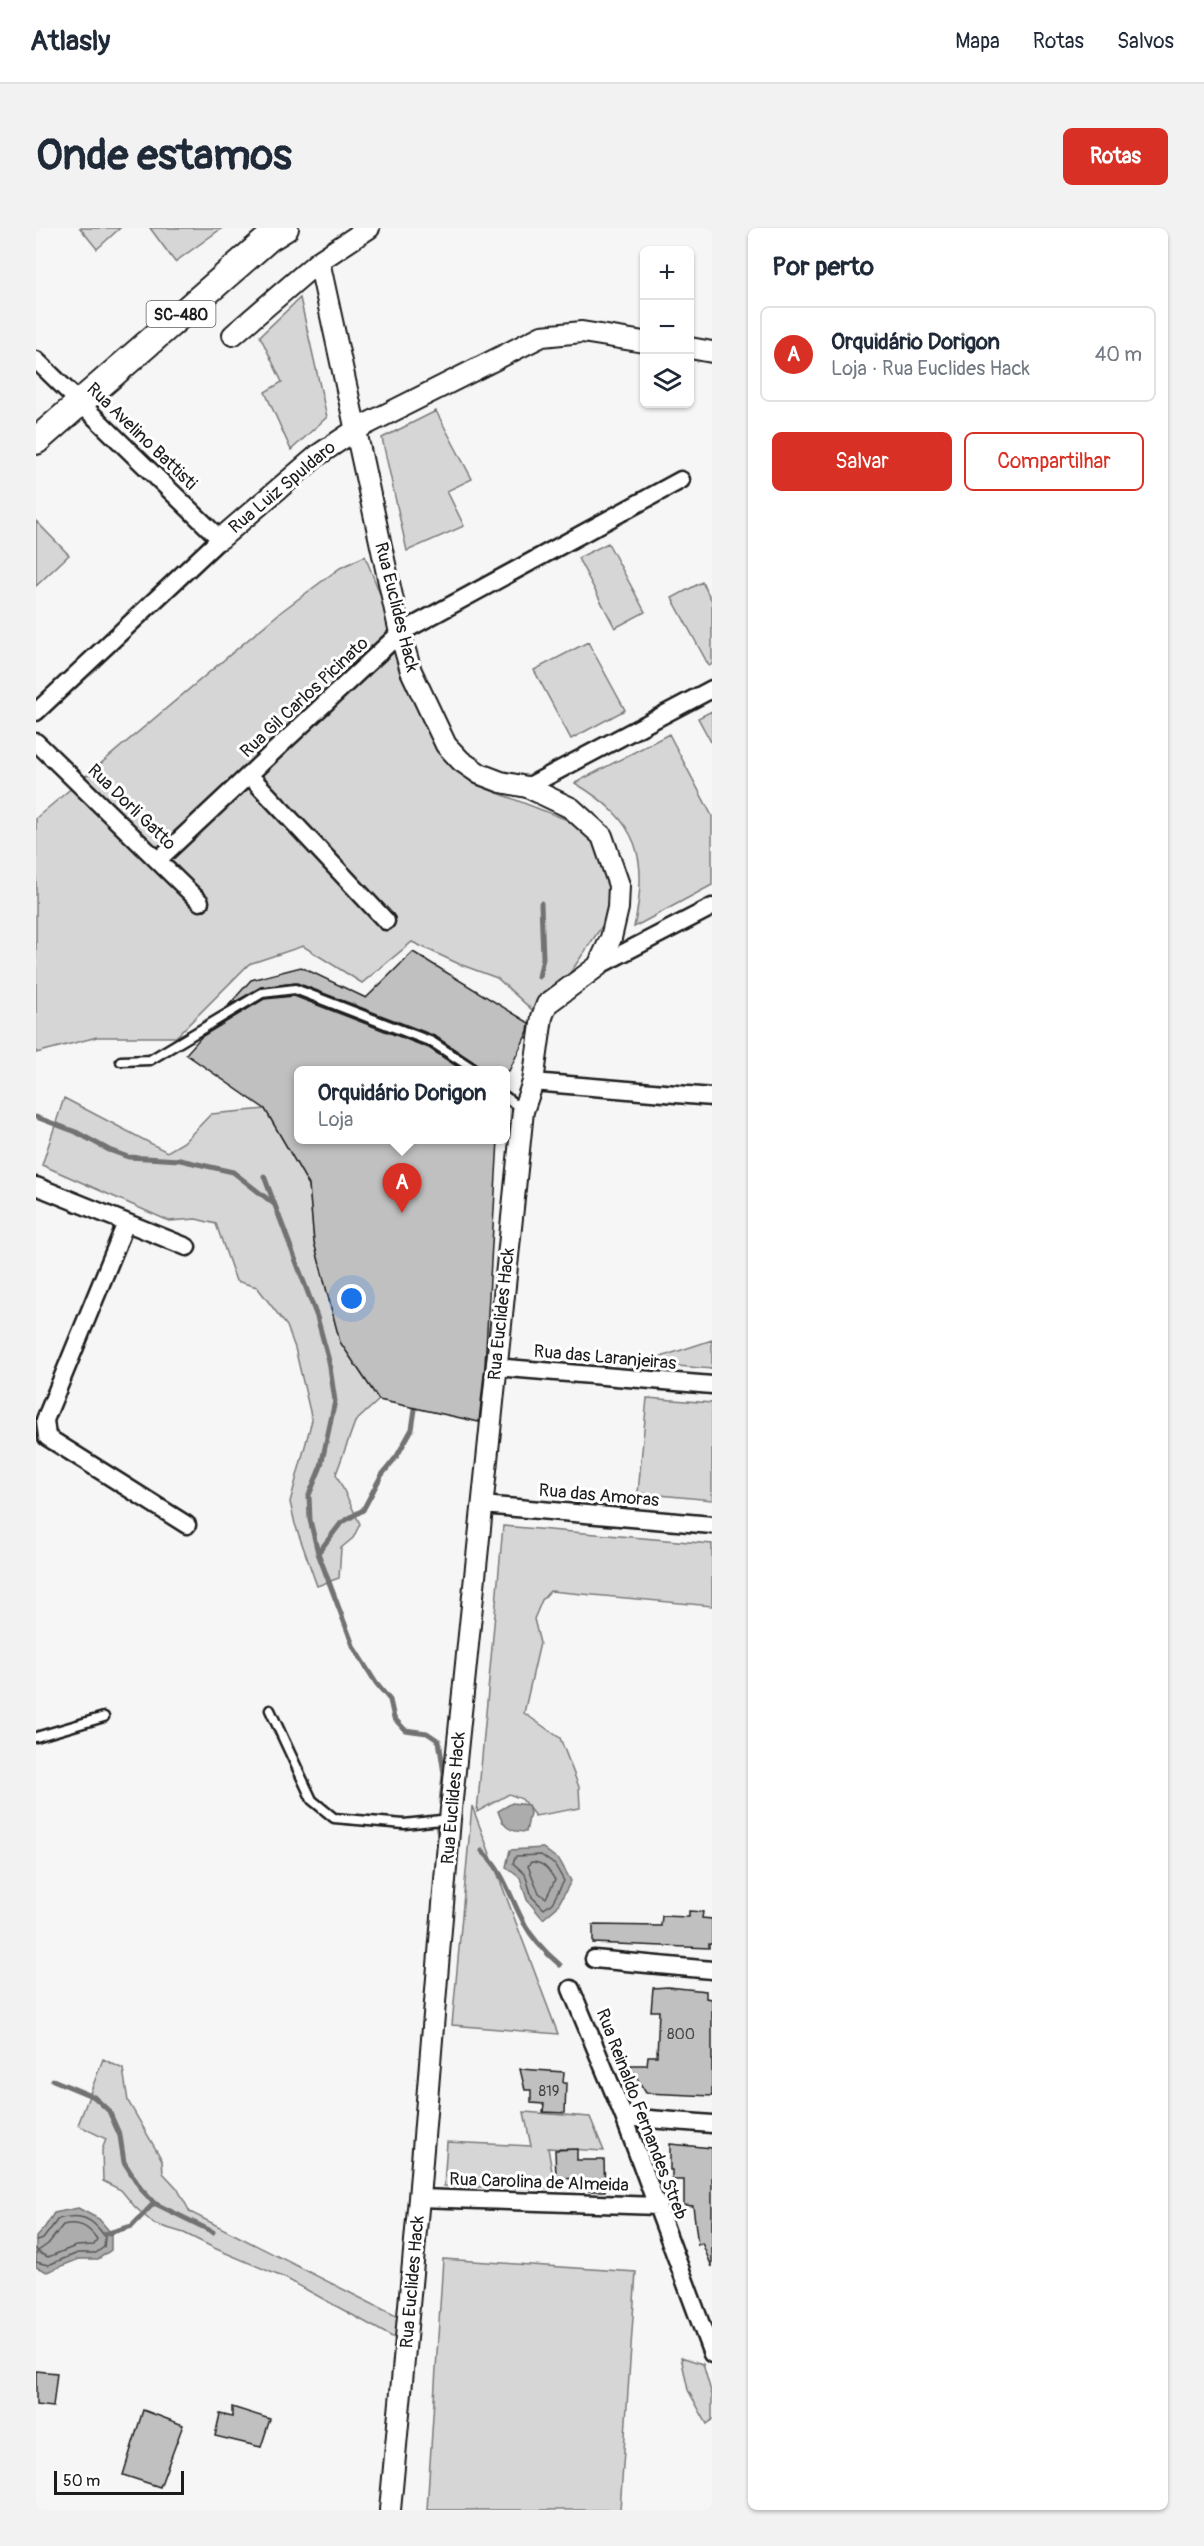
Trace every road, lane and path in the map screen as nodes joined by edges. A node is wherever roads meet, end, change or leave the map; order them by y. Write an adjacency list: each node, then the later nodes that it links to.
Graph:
1 (285, 228): 9 (main road, SC-480)
2 (369, 228): 3 (street)
3 (319, 261): 4 (street); 10 (street, Rua Euclides Hack)
4 (233, 335)
5 (640, 341): 10 (street, Rua Luiz Spuldaro)
6 (694, 349): 7 (street)
7 (712, 352)
8 (36, 360): 9 (street, Rua Avelino Battisti)
9 (79, 402): 11 (main road, SC-480); 13 (street, Rua Avelino Battisti)
10 (357, 429): 13 (street, Rua Luiz Spuldaro); 14 (street, Rua Euclides Hack)
11 (36, 441)
12 (681, 480): 14 (street, Rua Gil Carlos Picinato)
13 (220, 539): 16 (street, Rua Luiz Spuldaro)
14 (400, 633): 18 (street, Rua Gil Carlos Picinato); 19 (street, Rua Euclides Hack)
15 (712, 689): 19 (street)
16 (36, 712)
17 (36, 742): 20 (street, Rua Dorli Gatto)
18 (249, 775): 20 (street, Rua Gil Carlos Picinato); 23 (street)
19 (527, 787): 24 (street, Rua Euclides Hack)
20 (158, 860): 21 (street, Rua Dorli Gatto)
21 (201, 902)
22 (712, 907): 24 (street)
23 (386, 921)
24 (598, 966): 27 (street, Rua Euclides Hack)
25 (121, 1061): 26 (lane)
26 (468, 1066)
27 (533, 1082): 28 (street); 30 (street, Rua Euclides Hack)
28 (712, 1097)
29 (510, 1100): 30 (lane)
30 (523, 1111): 34 (street, Rua Euclides Hack)
31 (36, 1186): 32 (street)
32 (126, 1223): 33 (street); 37 (street)
33 (187, 1247)
34 (495, 1367): 35 (street, Rua das Laranjeiras); 36 (street, Rua Euclides Hack)
35 (712, 1385)
36 (482, 1505): 38 (street, Rua das Amoras); 42 (street, Rua Euclides Hack)
37 (187, 1525)
38 (712, 1525)
39 (270, 1710): 42 (lane)
40 (104, 1717): 41 (lane)
41 (36, 1737)
42 (450, 1819): 48 (street, Rua Euclides Hack)
43 (594, 1959): 44 (street)
44 (712, 1970)
45 (571, 1989): 46 (street, Rua Reinaldo Fernandes Streb)
46 (624, 2117): 47 (street); 49 (street, Rua Reinaldo Fernandes Streb)
47 (712, 2124)
48 (419, 2198): 49 (street, Rua Carolina de Almeida); 51 (street, Rua Euclides Hack)
49 (658, 2206): 50 (street, Rua Reinaldo Fernandes Streb)
50 (712, 2354)
51 (390, 2510)

